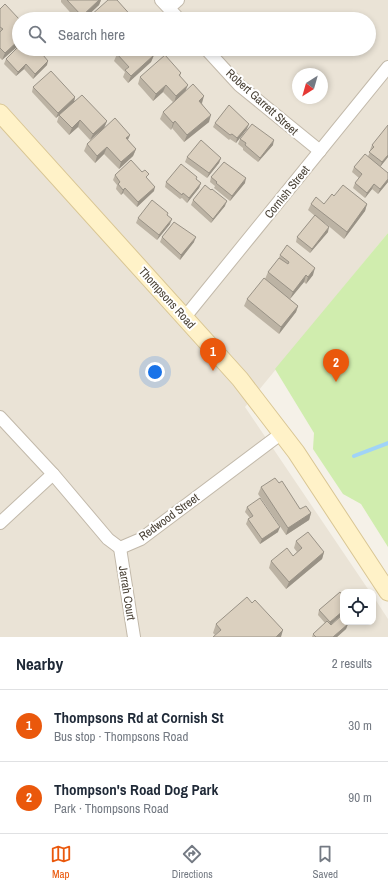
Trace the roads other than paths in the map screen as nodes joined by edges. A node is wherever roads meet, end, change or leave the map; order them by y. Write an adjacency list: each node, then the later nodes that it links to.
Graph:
1 (169, 3): 2 (street)
2 (175, 12)
3 (212, 56): 6 (street, Robert Garrett Street)
4 (388, 67): 6 (street, Cornish Street)
5 (0, 113): 7 (street, Thompsons Road)
6 (320, 151): 7 (street, Cornish Street)
7 (185, 317): 9 (street, Thompsons Road)
8 (0, 417): 10 (street)
9 (282, 433): 12 (street, Redwood Street); 13 (street, Thompsons Road)
10 (53, 474): 11 (street); 12 (street)
11 (0, 523)
12 (120, 548): 14 (street, Jarrah Court)
13 (388, 592)
14 (134, 637)

